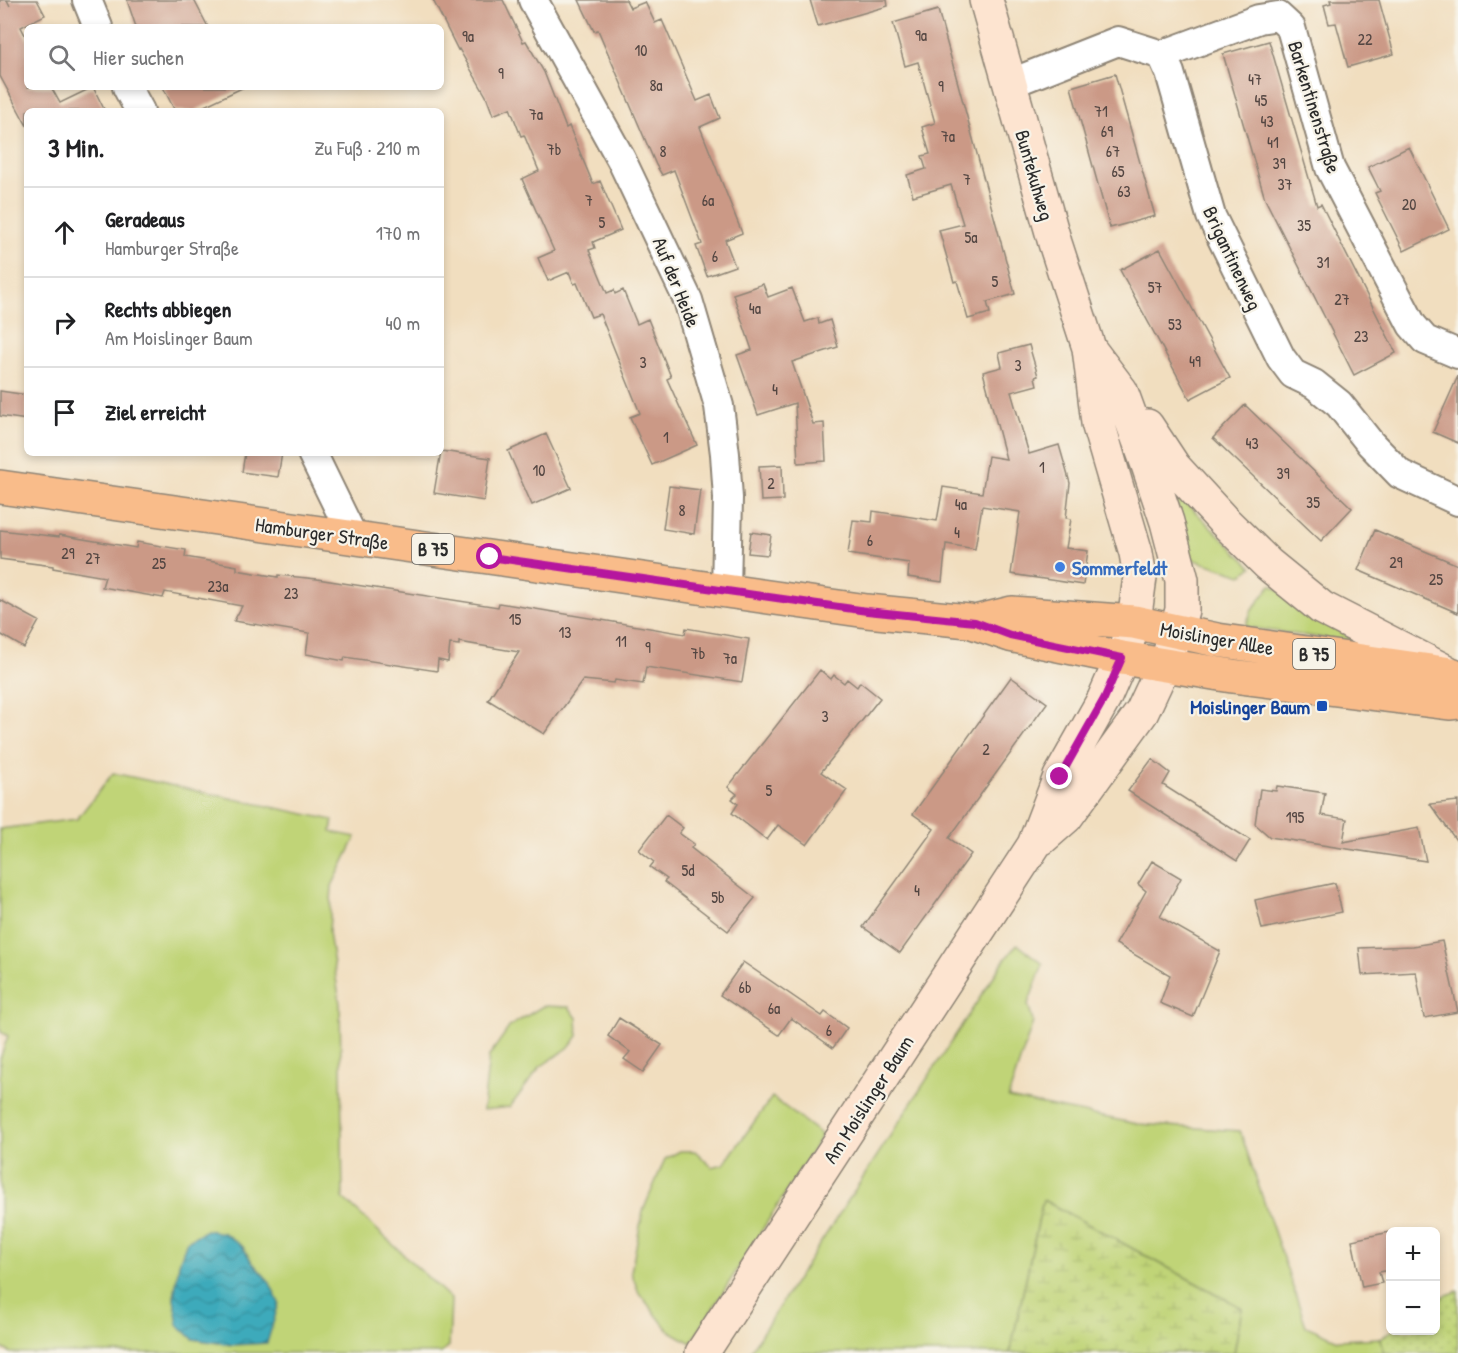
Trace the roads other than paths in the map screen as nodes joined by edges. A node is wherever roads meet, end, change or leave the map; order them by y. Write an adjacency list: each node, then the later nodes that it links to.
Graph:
1 (87, 0): 4 (street)
2 (533, 0): 16 (street, Auf der Heide)
3 (986, 0): 6 (main road, Buntekuhweg)
4 (97, 24)
5 (1162, 55): 6 (street); 10 (street, Barkentinenstraße); 14 (street, Brigantinenweg)
6 (1009, 84): 9 (main road, Buntekuhweg)
7 (129, 90): 8 (street)
8 (138, 108)
9 (1089, 348): 11 (main road, Buntekuhweg); 18 (main road, Buntekuhweg)
10 (1458, 354)
11 (1121, 391): 19 (main road, Buntekuhweg); 23 (main road)
12 (313, 456): 15 (street)
13 (0, 487): 15 (main road, Hamburger Straße / B 75)
14 (1458, 501)
15 (353, 537): 16 (main road, Hamburger Straße / B 75)
16 (726, 591): 17 (main road, Hamburger Straße / B 75)
17 (975, 622): 18 (main road, Moislinger Allee / B 75); 20 (main road, Hamburger Straße / B 75)
18 (1134, 622): 19 (main road, Moislinger Allee / B 75); 20 (main road, Am Moislinger Baum)
19 (1177, 632): 21 (main road, Buntekuhweg); 23 (main road, Moislinger Allee / B 75)
20 (1122, 658): 21 (main road, Hamburger Straße / B 75); 24 (main road, Am Moislinger Baum)
21 (1164, 665): 22 (main road, Hamburger Straße / B 75); 24 (main road, Am Moislinger Baum)
22 (1211, 673): 23 (main road, Moislinger Allee / B 75)
23 (1456, 684)
24 (1034, 845): 25 (main road, Am Moislinger Baum)
25 (702, 1353)

